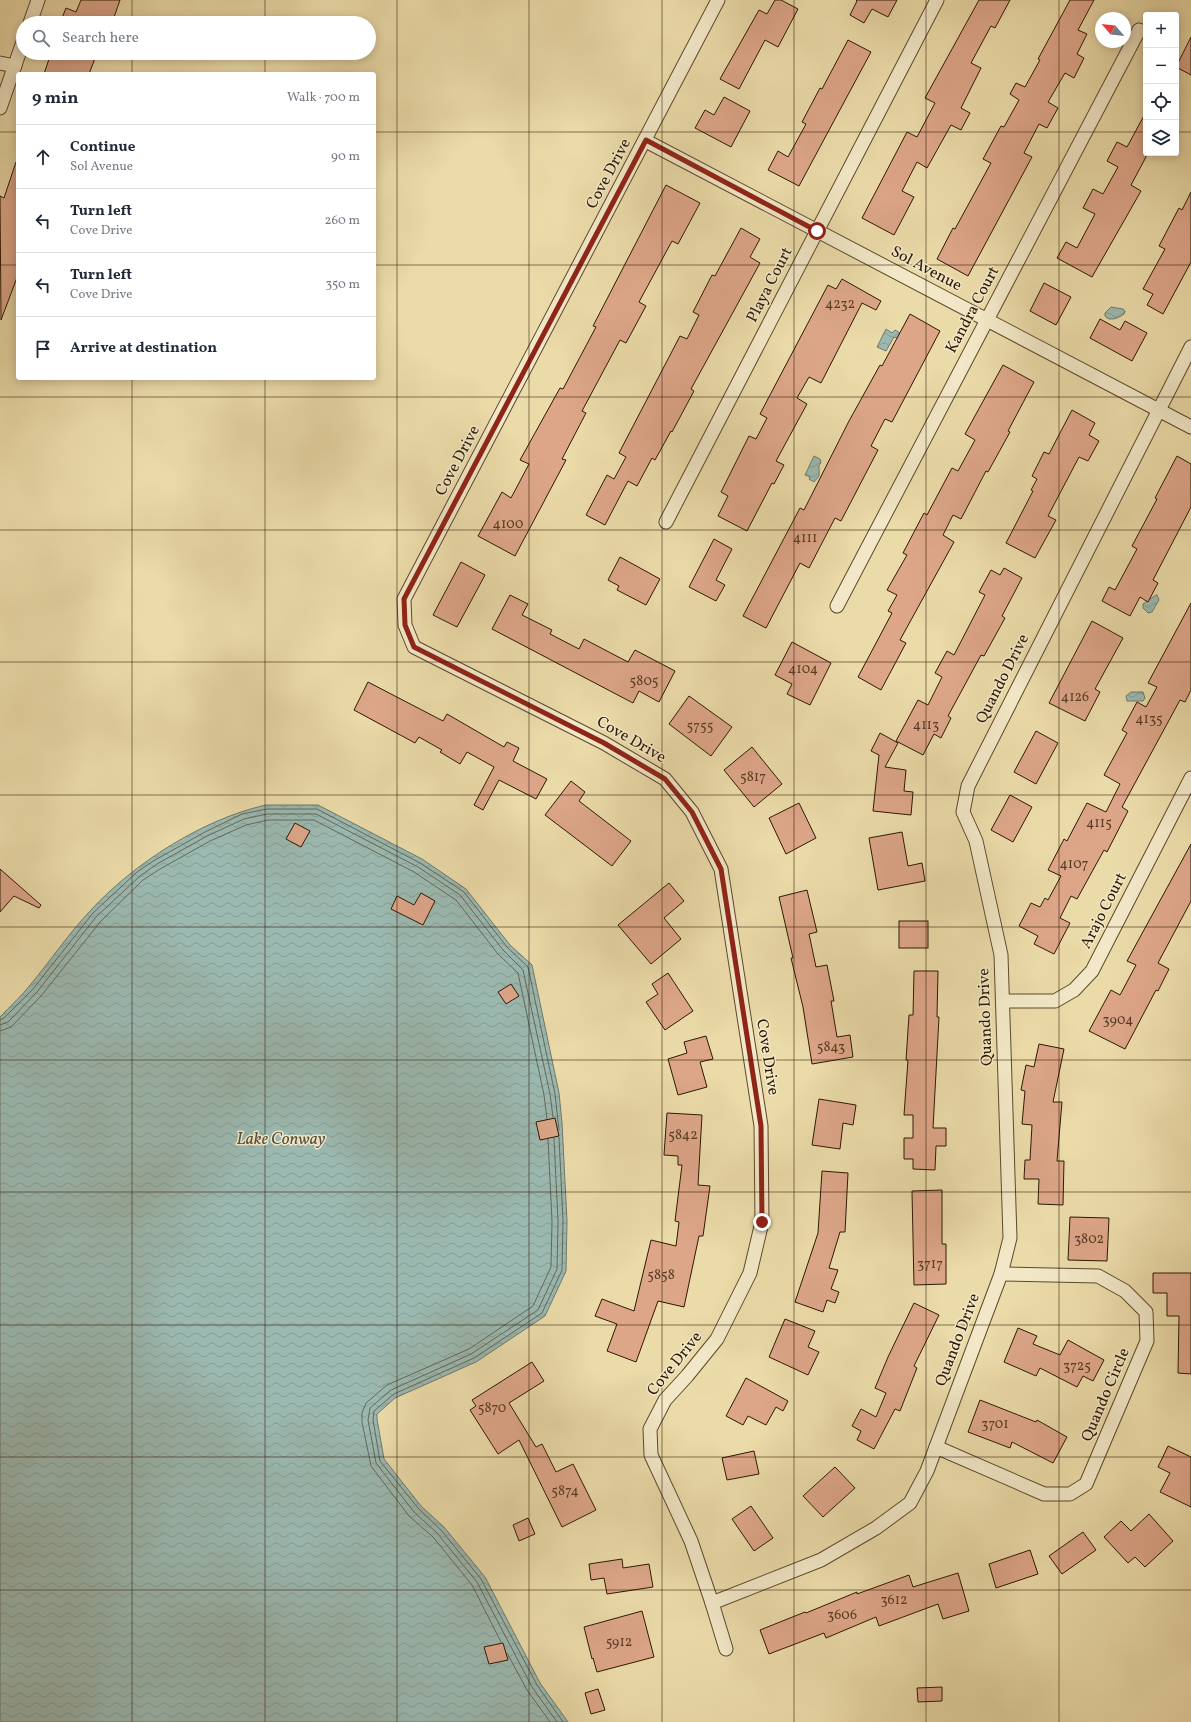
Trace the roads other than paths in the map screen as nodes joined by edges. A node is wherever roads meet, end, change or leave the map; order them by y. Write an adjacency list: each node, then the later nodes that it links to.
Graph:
1 (38, 0): 4 (street)
2 (718, 0): 10 (street, Cove Drive)
3 (937, 0): 11 (street, Playa Court)
4 (32, 16)
5 (1139, 30): 12 (street, Kandra Court)
6 (17, 60): 8 (street)
7 (0, 63): 8 (street)
8 (15, 66): 9 (street)
9 (0, 108)
10 (646, 140): 11 (street, Sol Avenue); 22 (street, Cove Drive)
11 (817, 231): 12 (street, Sol Avenue); 16 (street, Playa Court)
12 (987, 320): 14 (street, Sol Avenue); 17 (street, Kandra Court)
13 (1191, 347): 14 (street, Quando Drive)
14 (1158, 410): 15 (street, Sol Avenue); 19 (street, Quando Drive)
15 (1191, 428)
16 (666, 522)
17 (837, 606)
18 (1191, 778): 19 (street, Arajo Court)
19 (1003, 1001): 20 (street, Quando Drive)
20 (1001, 1274): 21 (street, Quando Drive); 21 (street, Quando Circle)
21 (936, 1447): 22 (street, Quando Drive)
22 (712, 1603): 23 (street, Cove Drive)
23 (726, 1649)

